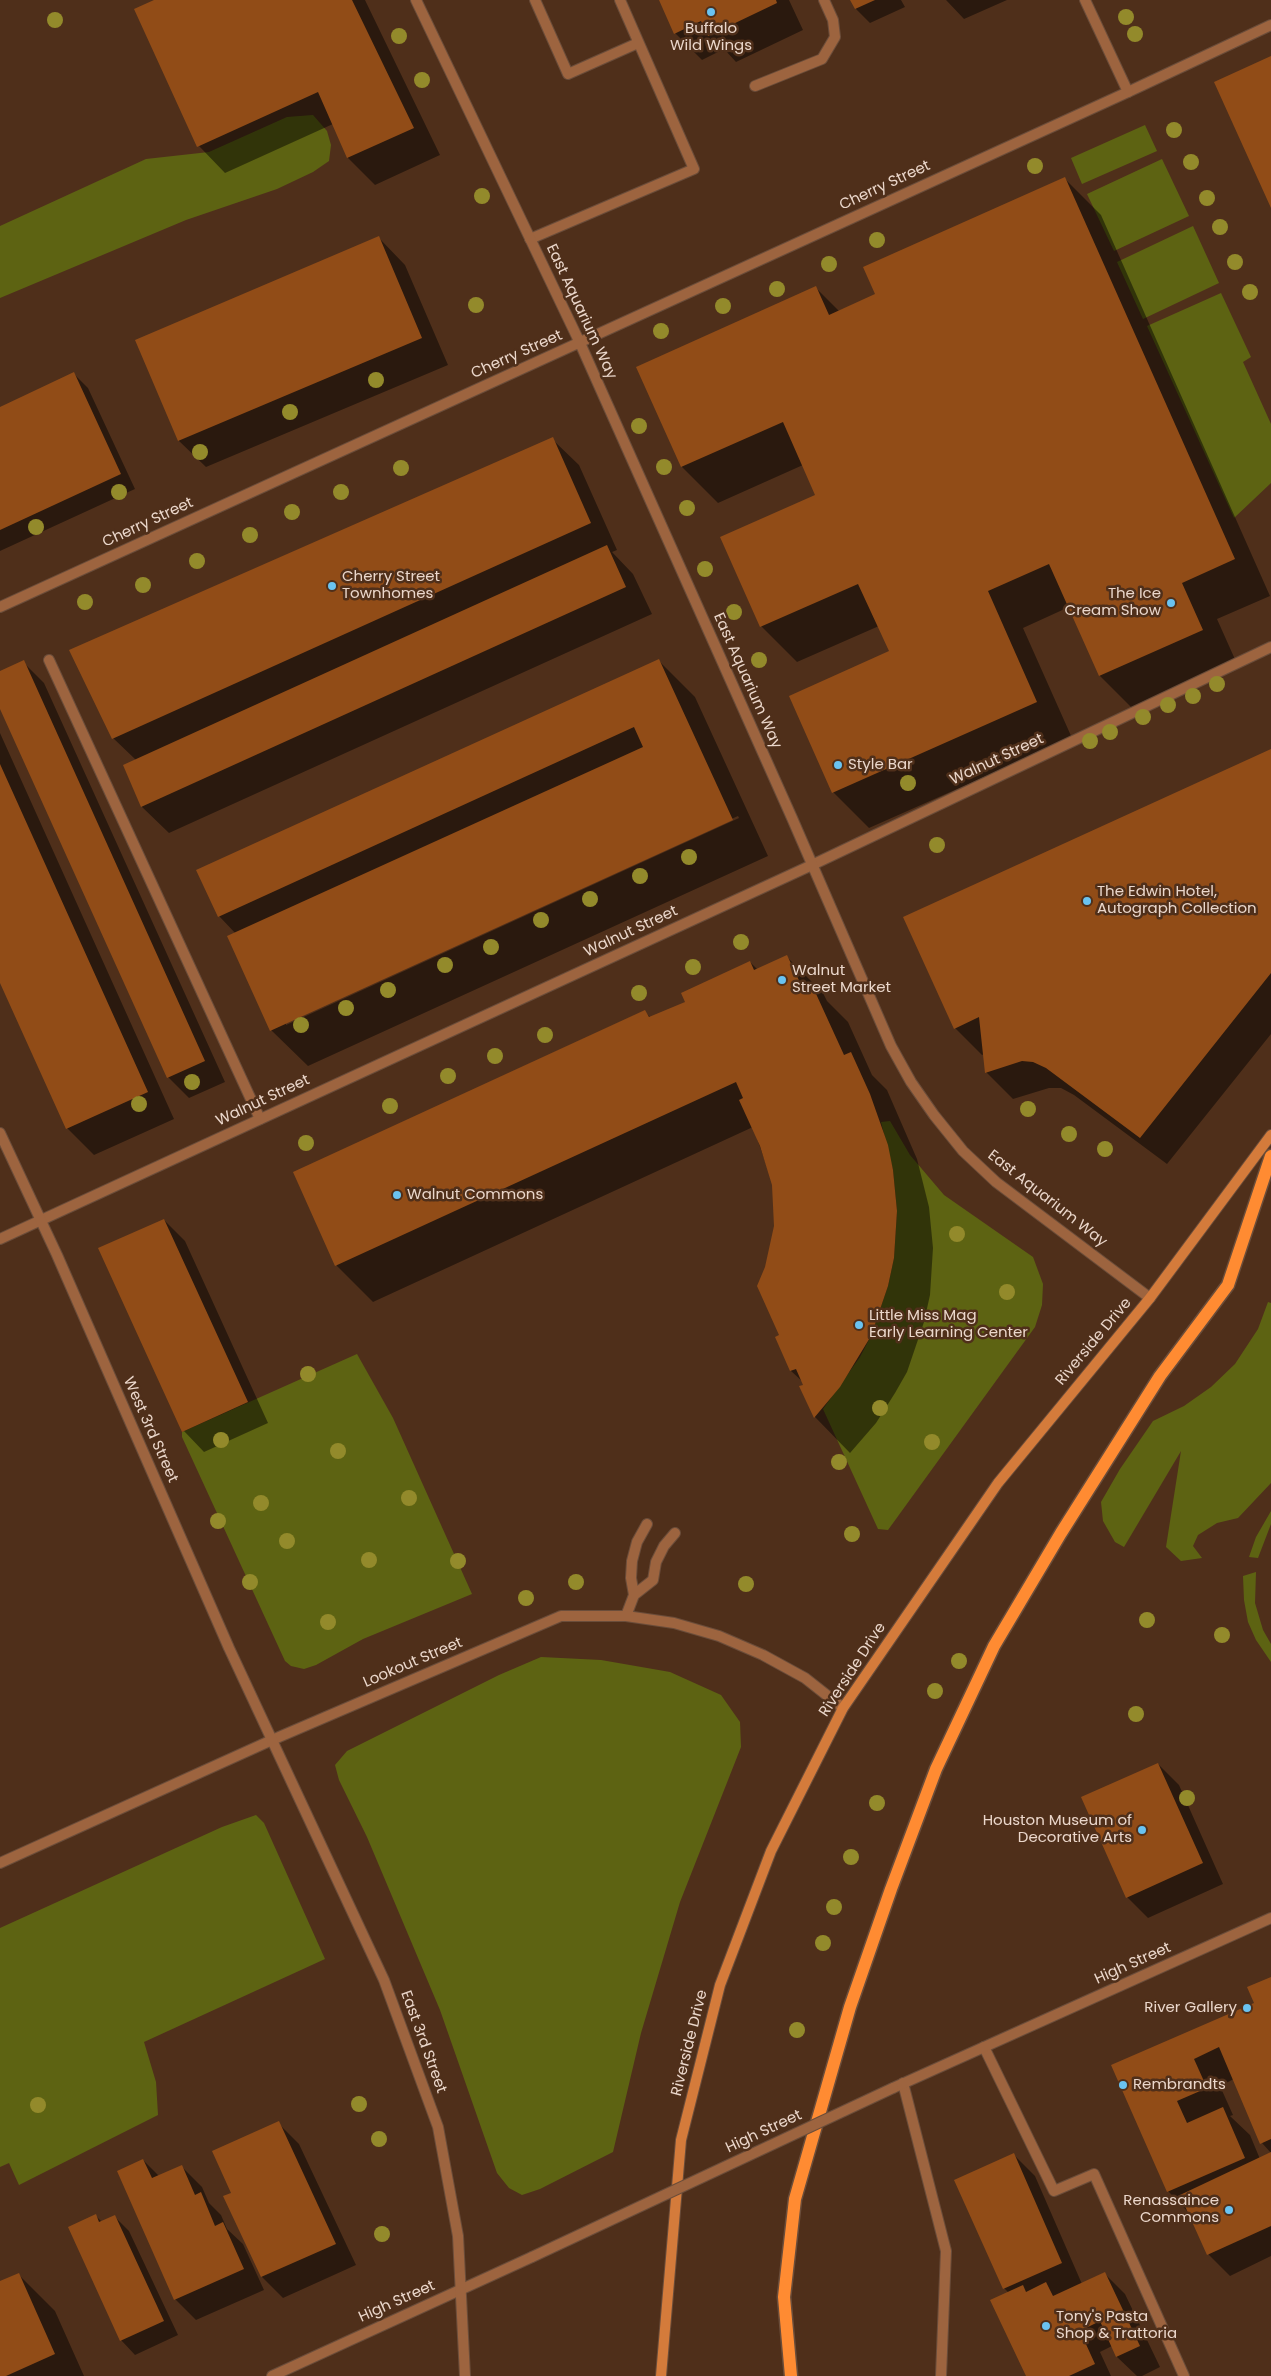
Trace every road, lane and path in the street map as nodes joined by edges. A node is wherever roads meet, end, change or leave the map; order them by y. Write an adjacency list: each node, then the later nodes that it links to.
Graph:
1 (416, 0): 10 (street, East Aquarium Way)
2 (535, 0): 7 (street)
3 (620, 0): 7 (street)
4 (824, 0): 8 (street)
5 (1086, 0): 9 (street)
6 (1271, 24): 9 (street, Cherry Street)
7 (638, 43): 10 (street)
8 (755, 86)
9 (1128, 92): 11 (street, Cherry Street)
10 (530, 239): 11 (street, East Aquarium Way)
11 (580, 343): 12 (street, Cherry Street); 15 (street, East Aquarium Way)
12 (0, 607)
13 (1271, 646): 15 (street, Walnut Street)
14 (49, 660): 16 (street)
15 (812, 864): 16 (street, Walnut Street); 22 (street, East Aquarium Way)
16 (260, 1119): 20 (street, Walnut Street)
17 (0, 1133): 20 (street, West 3rd Street)
18 (1271, 1135): 22 (main road, Riverside Drive)
19 (1271, 1156): 37 (main road)
20 (41, 1220): 21 (street, Walnut Street); 28 (street, West 3rd Street)
21 (0, 1239)
22 (1150, 1298): 27 (main road, Riverside Drive)
23 (647, 1524): 25 (street)
24 (675, 1533): 25 (street)
25 (634, 1595): 26 (street)
26 (626, 1616): 27 (street, Lookout Street); 28 (street, Lookout Street)
27 (843, 1708): 36 (main road, Riverside Drive)
28 (272, 1740): 29 (street, Lookout Street); 33 (street, East 3rd Street)
29 (0, 1862)
30 (1271, 1918): 31 (street, High Street)
31 (984, 2047): 32 (street, High Street); 39 (street)
32 (898, 2086): 33 (street, High Street, bridge); 38 (street)
33 (462, 2290): 34 (street, High Street); 35 (street, East 3rd Street)
34 (272, 2376)
35 (466, 2376)
36 (661, 2376)
37 (791, 2376)
38 (941, 2376)
39 (1184, 2376)

